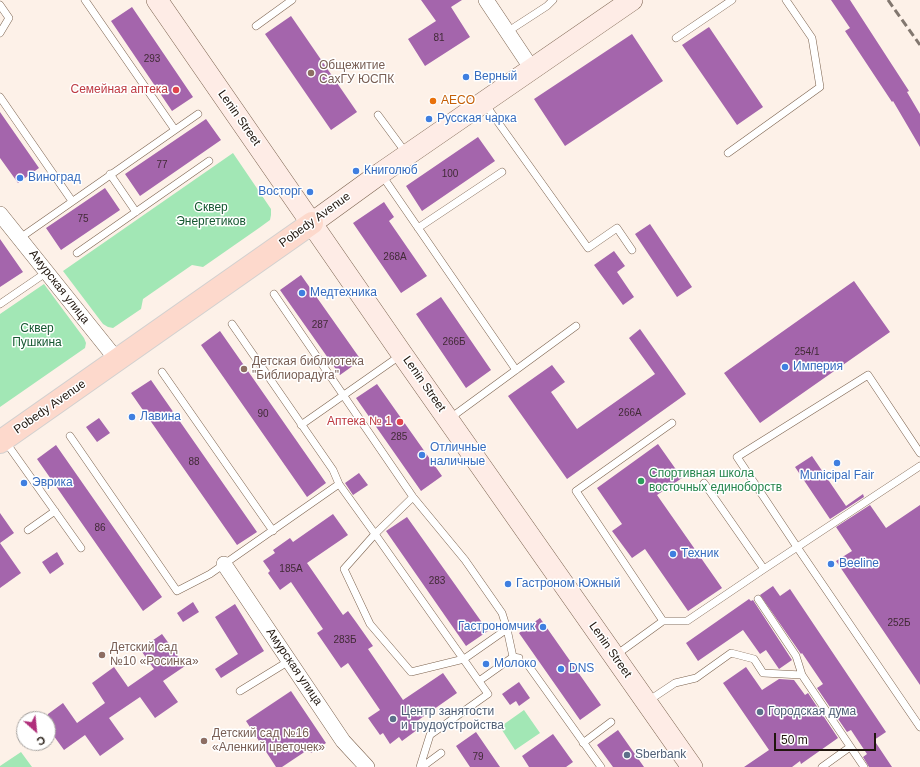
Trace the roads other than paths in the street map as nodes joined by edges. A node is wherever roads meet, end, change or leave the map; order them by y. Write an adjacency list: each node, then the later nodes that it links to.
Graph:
1 (85, 0): 19 (lane)
2 (158, 0): 29 (main road, Lenin Street)
3 (292, 0): 10 (lane)
4 (486, 0): 11 (street)
5 (553, 0): 11 (lane)
6 (632, 0): 14 (main road, Pobedy Avenue)
7 (732, 0): 13 (lane)
8 (786, 0): 20 (lane)
9 (0, 5): 12 (lane)
10 (256, 26)
11 (507, 32): 14 (street)
12 (0, 33)
13 (676, 38)
14 (532, 69): 16 (main road, Pobedy Avenue)
15 (0, 96): 26 (lane)
16 (483, 103): 21 (main road, Pobedy Avenue); 32 (lane)
17 (198, 114): 19 (lane)
18 (378, 115): 21 (lane)
19 (175, 130): 25 (lane)
20 (728, 153)
21 (407, 155): 24 (main road, Pobedy Avenue)
22 (209, 161): 27 (lane)
23 (502, 172): 30 (lane)
24 (381, 173): 29 (main road, Pobedy Avenue); 30 (lane)
25 (110, 174): 26 (lane); 27 (lane)
26 (72, 201): 31 (lane)
27 (136, 212): 33 (lane)
28 (0, 214): 31 (street, Амурская улица)
29 (312, 223): 39 (main road, Lenin Street); 40 (main road, Pobedy Avenue)
30 (418, 228): 41 (lane)
31 (20, 238): 34 (street, Амурская улица)
32 (632, 250)
33 (77, 253)
34 (47, 272): 36 (lane); 40 (street, Амурская улица)
35 (274, 294): 43 (lane)
36 (0, 304)
37 (232, 324): 46 (lane)
38 (576, 326): 41 (lane)
39 (402, 354): 43 (lane); 44 (main road, Lenin Street)
40 (117, 360): 48 (main road, Pobedy Avenue)
41 (516, 370): 44 (lane)
42 (162, 372): 57 (lane)
43 (344, 395): 46 (lane); 54 (lane)
44 (448, 419): 66 (main road, Lenin Street)
45 (672, 423): 64 (lane)
46 (301, 425): 53 (lane)
47 (70, 436): 61 (lane)
48 (2, 440): 55 (lane)
49 (917, 443): 50 (lane); 59 (lane)
50 (920, 452)
51 (920, 466): 59 (lane)
52 (704, 483): 62 (lane)
53 (339, 484): 57 (lane); 58 (lane)
54 (413, 497): 58 (lane); 65 (lane)
55 (55, 511): 56 (lane); 60 (lane)
56 (28, 530)
57 (272, 531): 61 (lane)
58 (375, 534): 67 (lane); 67 (lane)
59 (797, 547): 62 (lane); 75 (lane)
60 (80, 548)
61 (224, 564): 68 (street, Амурская улица)
62 (764, 569): 64 (lane)
63 (758, 600): 70 (lane)
64 (663, 621): 66 (lane)
65 (507, 629): 67 (lane); 71 (lane)
66 (614, 656): 73 (main road, Lenin Street)
67 (464, 659): 71 (lane)
68 (290, 660): 72 (lane); 79 (street, Амурская улица)
69 (528, 665): 76 (lane)
70 (802, 675): 73 (lane); 77 (lane)
71 (479, 681): 80 (lane)
72 (240, 691)
73 (647, 702): 82 (main road, Lenin Street)
74 (611, 722): 76 (lane)
75 (920, 727)
76 (583, 743): 81 (lane)
77 (850, 747): 83 (lane); 84 (lane)
78 (441, 753): 80 (lane)
79 (367, 767)
80 (421, 767)
81 (601, 767)
82 (692, 767)
83 (822, 767)
84 (864, 767)

